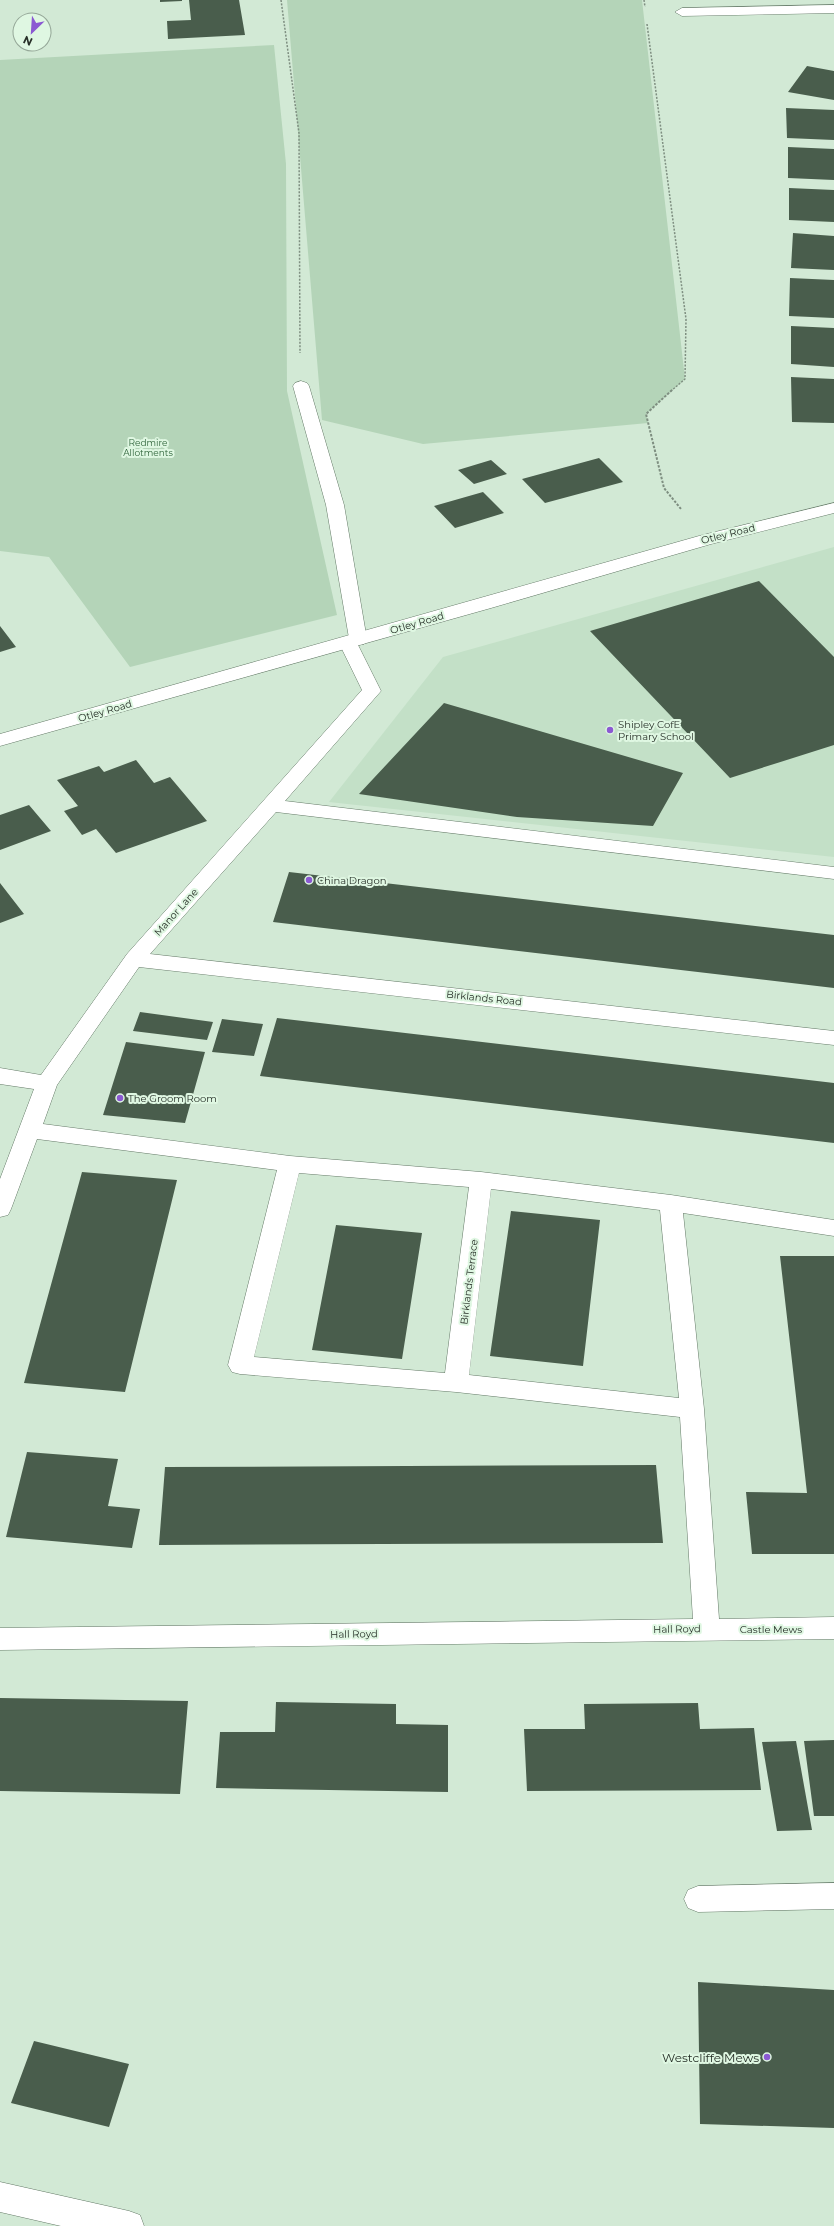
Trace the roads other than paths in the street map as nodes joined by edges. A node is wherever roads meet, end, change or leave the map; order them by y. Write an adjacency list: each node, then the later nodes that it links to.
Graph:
1 (797, 5): 2 (street); 3 (street)
2 (834, 9)
3 (682, 12)
4 (301, 386): 6 (street)
5 (834, 508): 6 (street, Otley Road)
6 (353, 641): 7 (street, Otley Road); 8 (street, Manor Lane)
7 (0, 740)
8 (270, 805): 9 (street); 10 (street, Manor Lane)
9 (834, 872)
10 (134, 958): 11 (street, Birklands Road); 13 (street, Manor Lane)
11 (834, 1038)
12 (0, 1076): 13 (street)
13 (48, 1083): 14 (street, Manor Lane)
14 (30, 1130): 15 (street); 18 (street, Manor Lane)
15 (290, 1164): 16 (street); 20 (street)
16 (481, 1180): 17 (street); 20 (street, Birklands Terrace)
17 (671, 1203): 19 (street); 21 (street)
18 (0, 1209)
19 (834, 1228)
20 (456, 1383): 21 (street)
21 (692, 1409): 23 (street)
22 (834, 1628): 23 (street, Castle Mews)
23 (707, 1629): 24 (street, Hall Royd)
24 (0, 1639)
25 (834, 1896): 26 (street)
26 (698, 1899)
27 (0, 2197): 28 (street)
28 (129, 2226)

